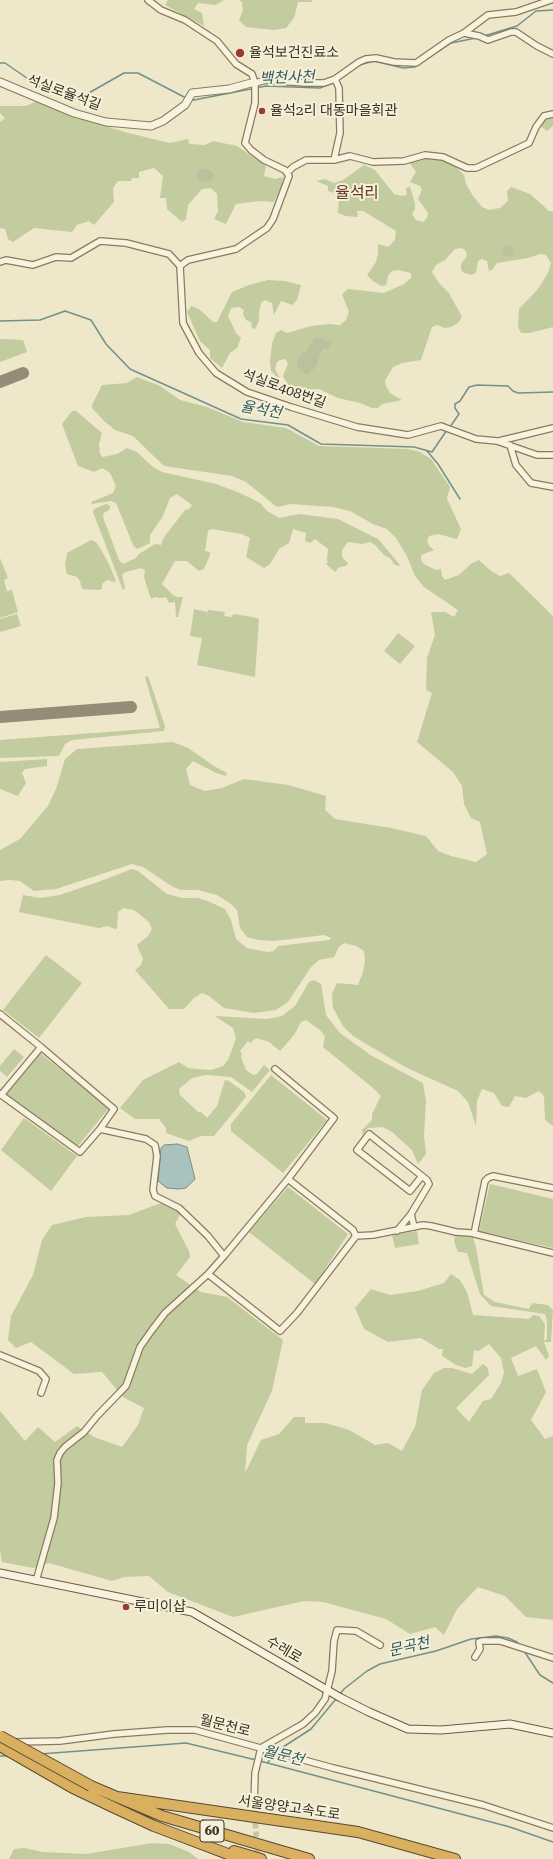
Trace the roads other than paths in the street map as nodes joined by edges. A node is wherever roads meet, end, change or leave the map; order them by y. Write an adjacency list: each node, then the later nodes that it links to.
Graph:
1 (148, 0): 7 (street)
2 (551, 0): 3 (street)
3 (464, 33): 4 (street); 5 (street)
4 (553, 54)
5 (336, 81): 7 (street); 9 (street)
6 (0, 82): 7 (main road, 석실로율석길)
7 (255, 87): 10 (street)
8 (553, 114): 9 (street)
9 (334, 160): 10 (street)
10 (287, 173): 12 (street)
11 (0, 262): 12 (street)
12 (180, 266): 14 (street, 석실로408번길)
13 (553, 428): 14 (street)
14 (497, 441): 15 (street, 석실로408번길)
15 (510, 445): 16 (street, 석실로408번길); 17 (street)
16 (553, 455)
17 (553, 487)
18 (0, 1014): 19 (street)
19 (41, 1048): 21 (street); 22 (street)
20 (274, 1069): 24 (street)
21 (1, 1095): 22 (street)
22 (100, 1129): 32 (street)
23 (422, 1176): 23 (street); 26 (street)
24 (288, 1178): 30 (street); 32 (street)
25 (553, 1188): 29 (street)
26 (411, 1214): 27 (street); 28 (street)
27 (414, 1227): 28 (street); 29 (street)
28 (397, 1231): 30 (street)
29 (474, 1234): 31 (street)
30 (355, 1236): 33 (street)
31 (553, 1253)
32 (224, 1256): 33 (street)
33 (208, 1274): 37 (street)
34 (0, 1355): 35 (street)
35 (41, 1394)
36 (0, 1573): 37 (main road, 수레로)
37 (36, 1580): 41 (main road, 수레로)
38 (380, 1645): 41 (street)
39 (475, 1657): 40 (street)
40 (553, 1658)
41 (328, 1690): 42 (main road, 수레로); 46 (street)
42 (553, 1733)
43 (0, 1736): 47 (highway, 서울양양고속도로 / 60, bridge)
44 (0, 1742): 46 (street, 월문천로)
45 (0, 1746): 50 (highway, 60)
46 (261, 1749): 48 (street); 49 (street, 월문천로)
47 (117, 1797): 53 (highway, 서울양양고속도로 / 60); 54 (highway, 서울양양고속도로)
48 (254, 1806)
49 (553, 1828)
50 (188, 1838): 51 (highway); 52 (highway, 60)
51 (241, 1859)
52 (261, 1859)
53 (309, 1859)
54 (455, 1859)

